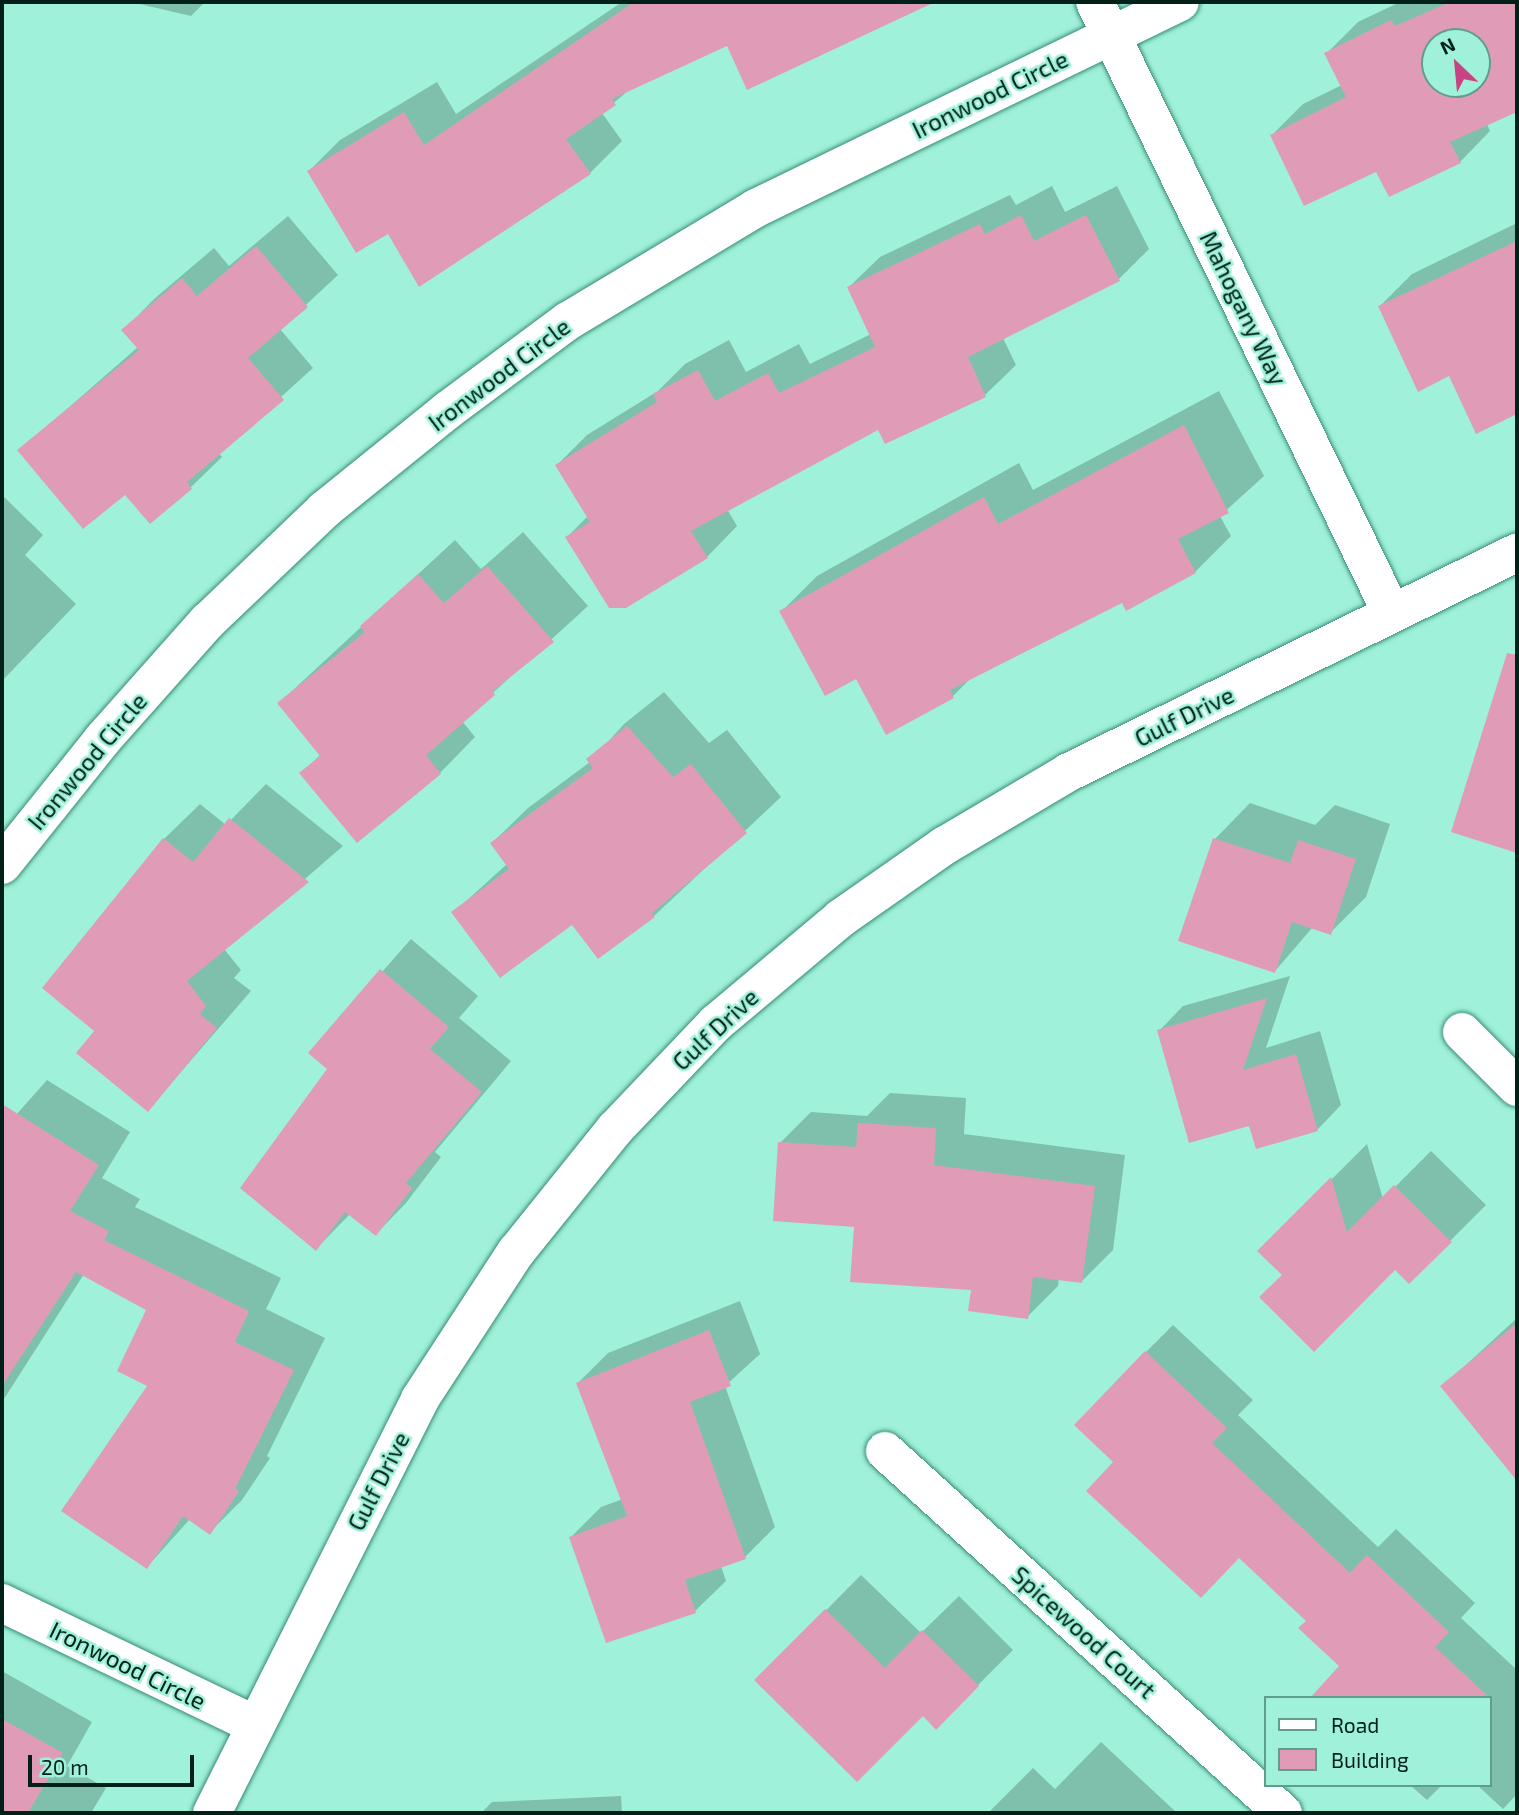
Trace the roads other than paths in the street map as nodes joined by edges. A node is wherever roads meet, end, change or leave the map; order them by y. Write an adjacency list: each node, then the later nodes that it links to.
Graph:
1 (1180, 2): 2 (street, Ironwood Circle)
2 (1103, 18): 4 (street, Mahogany Way); 5 (street, Ironwood Circle)
3 (1517, 553): 4 (street, Gulf Drive)
4 (1392, 614): 10 (street, Gulf Drive)
5 (2, 865)
6 (1462, 1032): 7 (street)
7 (1517, 1087)
8 (886, 1451): 12 (street, Spicewood Court)
9 (2, 1603): 10 (street, Ironwood Circle)
10 (255, 1726): 11 (street, Gulf Drive)
11 (212, 1813)
12 (1283, 1813)

